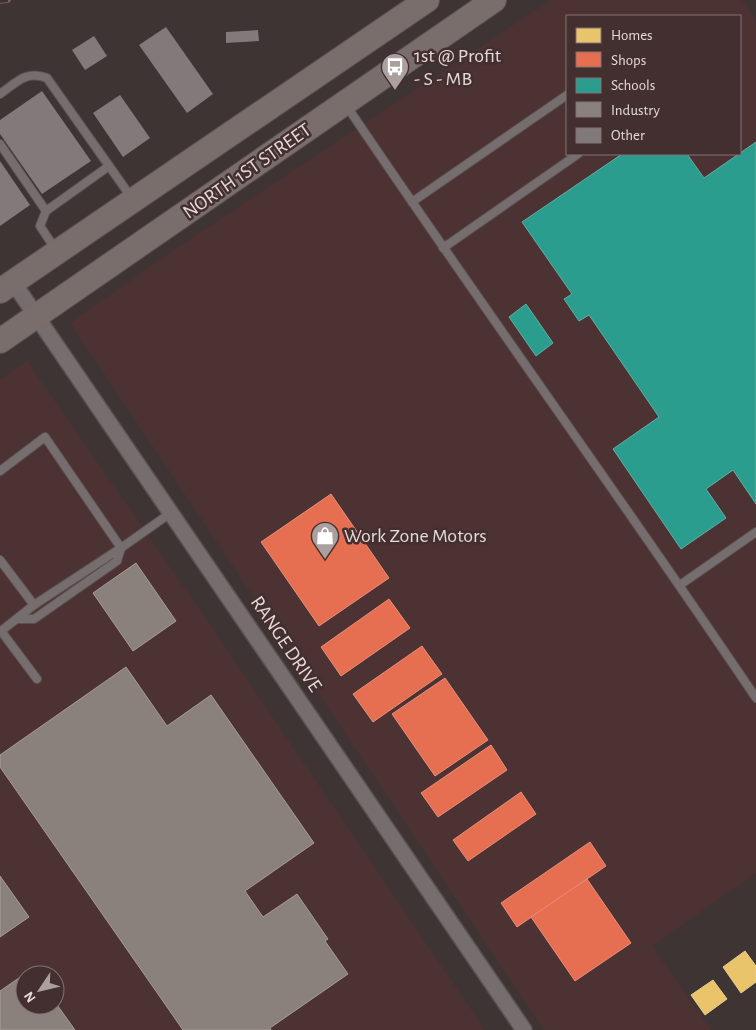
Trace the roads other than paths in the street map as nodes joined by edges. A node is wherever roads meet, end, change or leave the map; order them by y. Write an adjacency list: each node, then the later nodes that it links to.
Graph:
1 (427, 0): 3 (main road, NORTH 1ST STREET)
2 (494, 0): 6 (main road, NORTH 1ST STREET)
3 (323, 72): 6 (main road); 10 (main road, NORTH 1ST STREET)
4 (0, 94): 9 (lane)
5 (566, 96): 11 (lane)
6 (345, 103): 11 (lane); 16 (main road, NORTH 1ST STREET)
7 (0, 144): 12 (lane)
8 (577, 155): 13 (lane)
9 (109, 166): 10 (lane); 12 (lane)
10 (132, 199): 14 (main road, NORTH 1ST STREET)
11 (412, 202): 13 (lane)
12 (46, 210): 14 (lane)
13 (444, 248): 23 (lane)
14 (57, 251): 15 (main road, NORTH 1ST STREET)
15 (4, 287): 16 (street, RANGE DRIVE)
16 (37, 316): 17 (main road, NORTH 1ST STREET); 19 (street, RANGE DRIVE)
17 (0, 341)
18 (0, 471): 21 (lane)
19 (172, 512): 21 (lane); 28 (street, RANGE DRIVE)
20 (756, 532): 23 (lane)
21 (121, 548): 24 (lane); 25 (lane)
22 (0, 560): 24 (lane)
23 (680, 585): 27 (lane)
24 (34, 605): 25 (lane)
25 (17, 619): 26 (lane)
26 (37, 679)
27 (756, 698)
28 (524, 1030)

